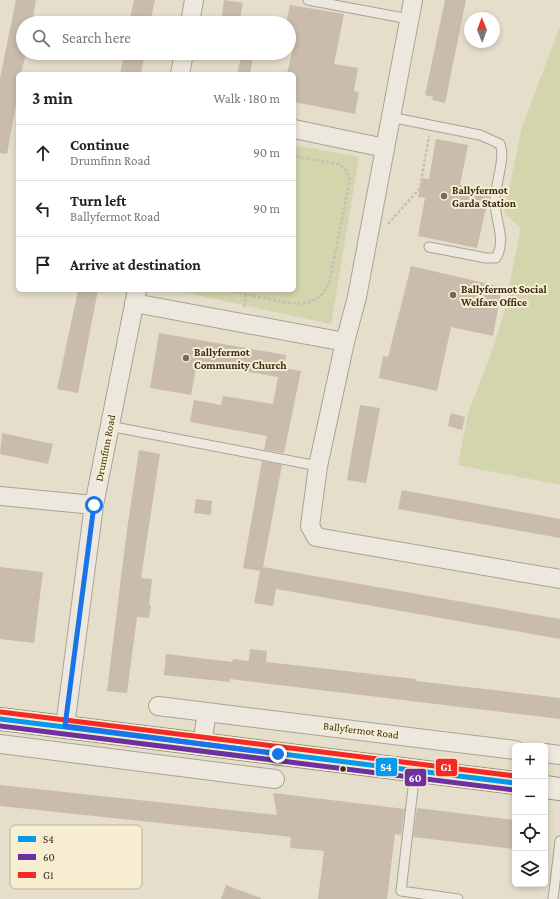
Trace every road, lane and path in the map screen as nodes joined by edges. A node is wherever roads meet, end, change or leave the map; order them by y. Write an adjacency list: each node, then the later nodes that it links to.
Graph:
1 (194, 0): 4 (street)
2 (308, 0): 5 (lane)
3 (413, 0): 5 (street)
4 (191, 16)
5 (409, 19): 8 (street)
6 (183, 60): 7 (street)
7 (180, 72)
8 (390, 117): 9 (lane); 11 (street)
9 (431, 125): 13 (path); 14 (lane)
10 (296, 129): 11 (street)
11 (384, 148): 17 (street)
12 (296, 156): 15 (path)
13 (385, 227)
14 (429, 247)
15 (239, 292)
16 (135, 297): 17 (street); 18 (street, Drumfinn Road)
17 (345, 342): 19 (street)
18 (109, 426): 19 (lane); 21 (street, Drumfinn Road)
19 (318, 466): 22 (street)
20 (0, 496): 21 (street)
21 (94, 505): 26 (street, Drumfinn Road)
22 (560, 579)
23 (158, 706): 24 (street, Ballyfermot Road)
24 (206, 712): 29 (street); 31 (street, Ballyfermot Road)
25 (0, 719): 26 (main road)
26 (65, 726): 27 (main road)
27 (140, 736): 29 (main road); 34 (street)
28 (0, 744): 34 (street)
29 (202, 745): 30 (main road)
30 (234, 749): 35 (main road); 36 (street)
31 (512, 750)
32 (548, 753): 33 (street)
33 (560, 755)
34 (138, 761): 36 (street)
35 (415, 770): 38 (main road); 42 (lane)
36 (232, 773): 37 (street)
37 (275, 779)
38 (512, 783)
39 (548, 787): 40 (main road)
40 (560, 789)
41 (560, 841): 43 (lane)
42 (458, 899)
43 (553, 899)

